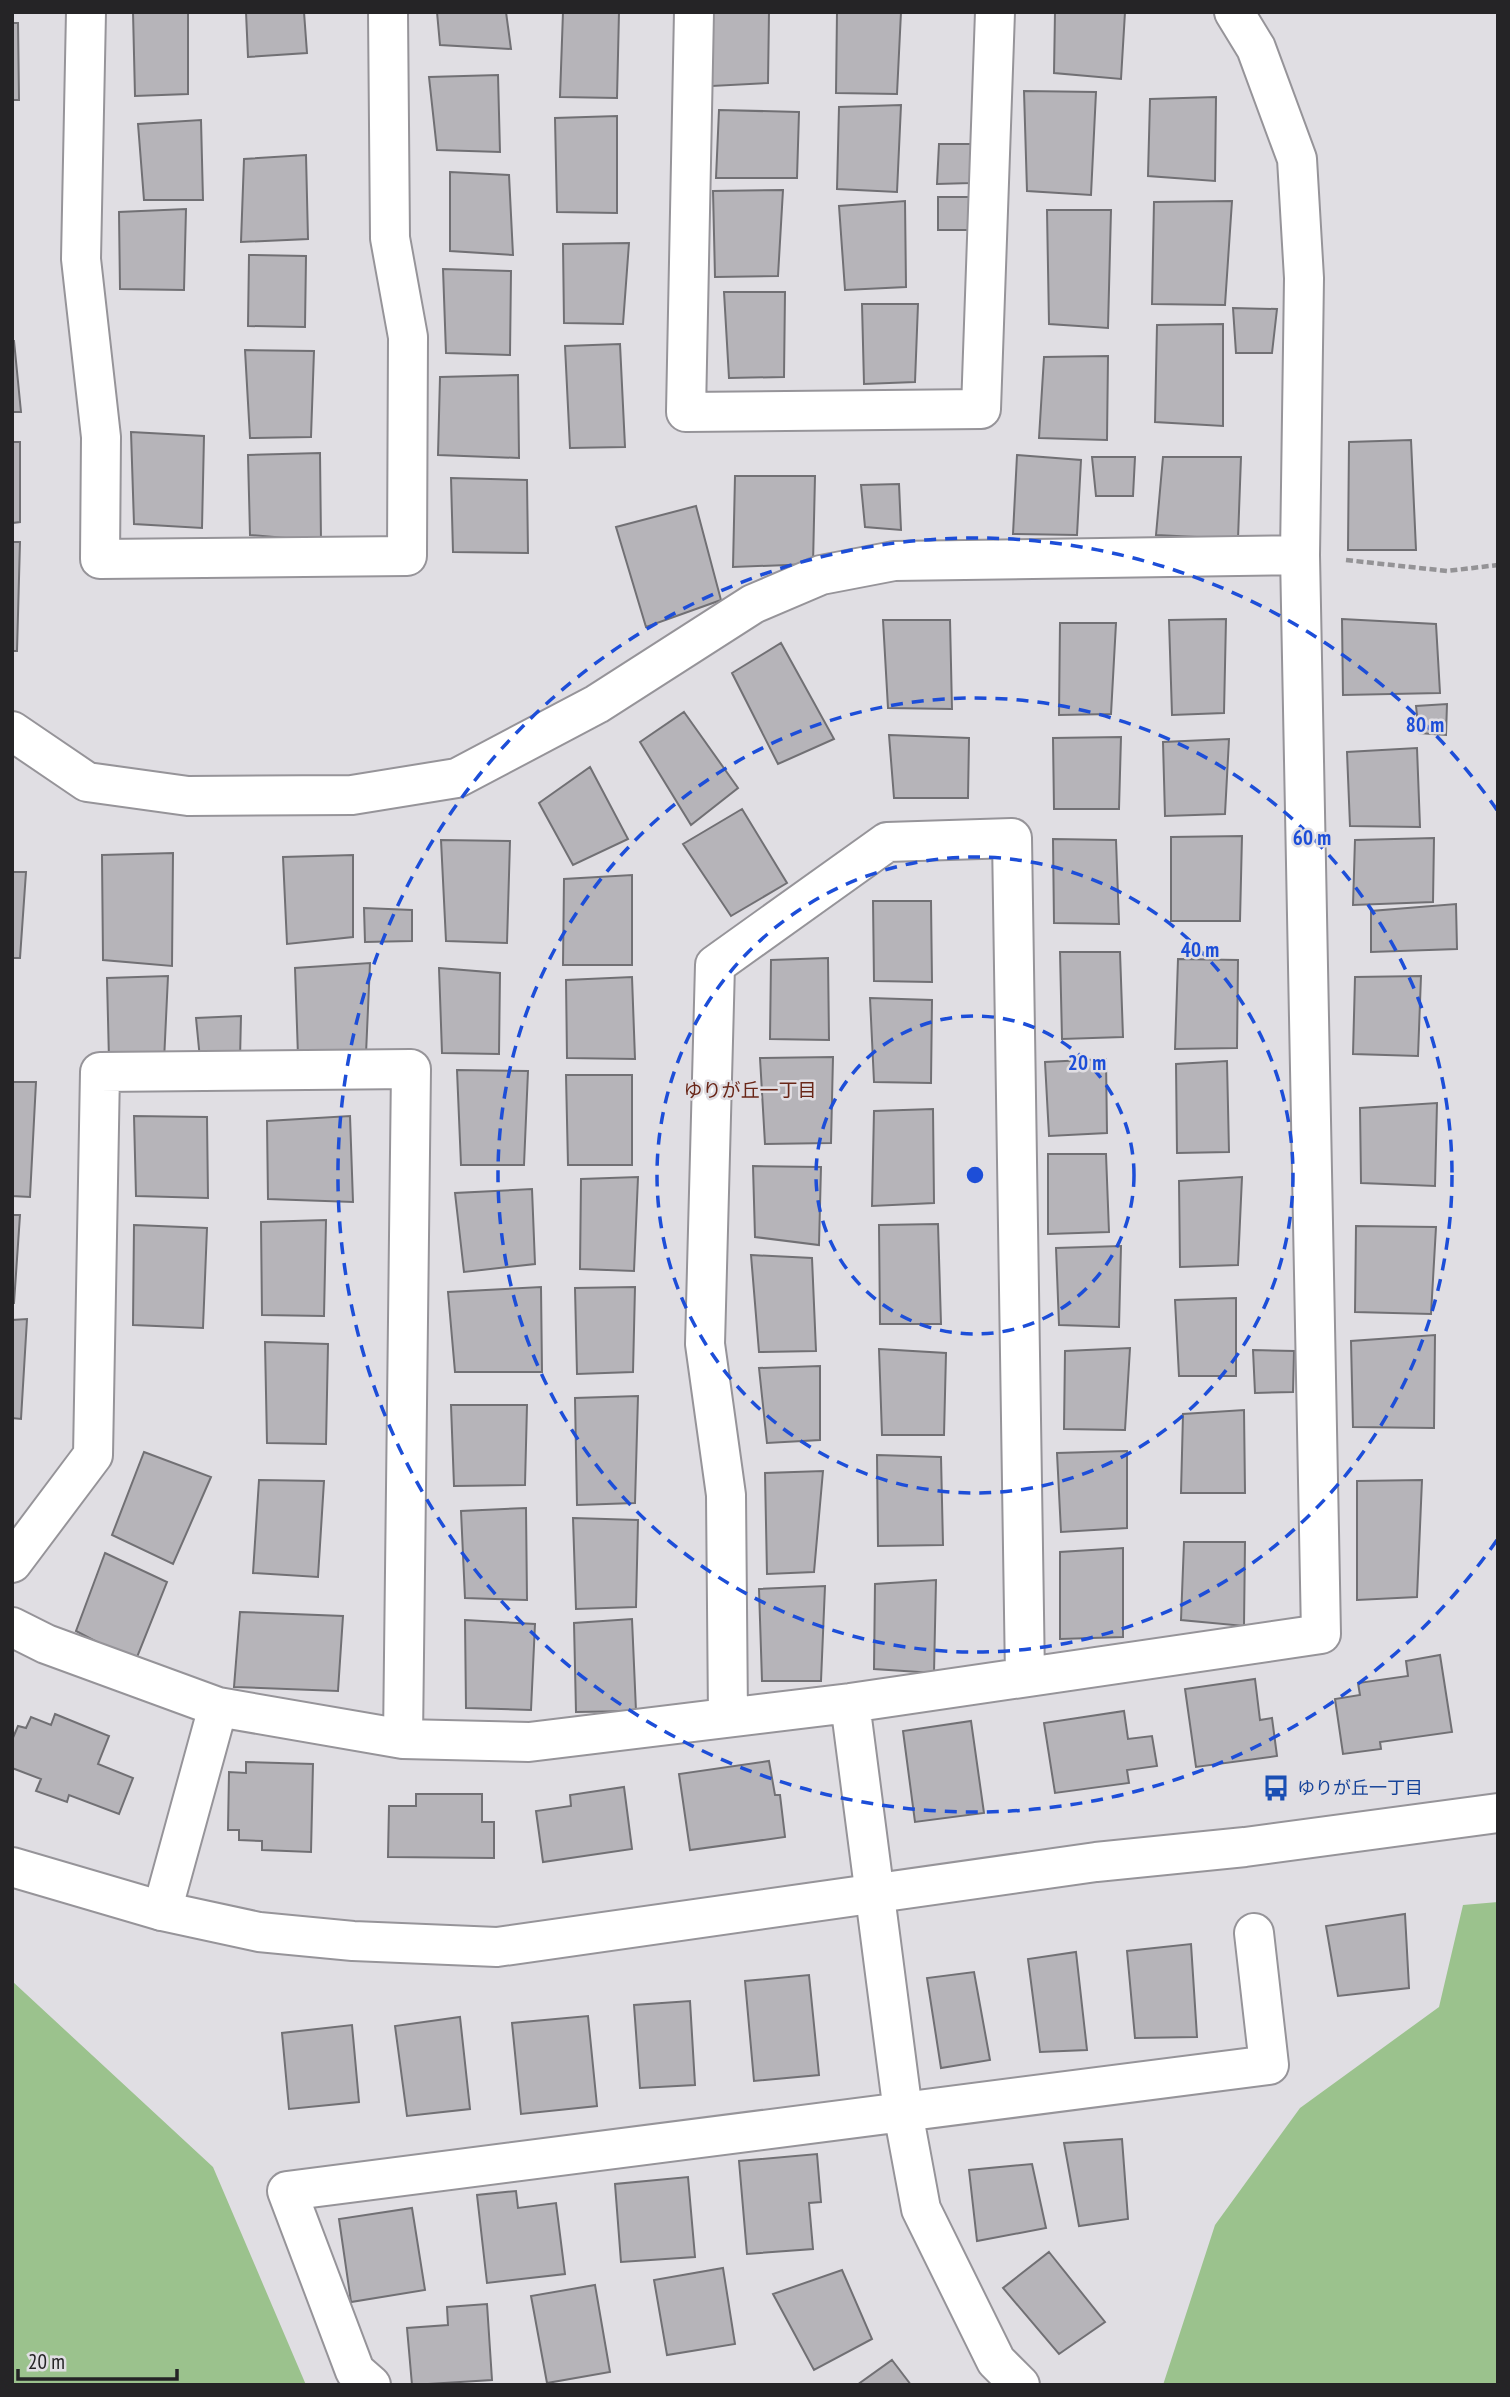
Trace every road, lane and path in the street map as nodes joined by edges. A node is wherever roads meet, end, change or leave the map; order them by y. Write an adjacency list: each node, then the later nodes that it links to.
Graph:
1 (86, 12): 2 (street)
2 (388, 12)
3 (694, 12): 4 (street)
4 (995, 12)
5 (1234, 12): 6 (street)
6 (1300, 555): 7 (path); 8 (street); 11 (street)
7 (1498, 565)
8 (12, 731)
9 (12, 1563): 15 (street)
10 (12, 1627): 13 (street)
11 (1025, 1677): 12 (street); 14 (street)
12 (850, 1703): 14 (street); 18 (street)
13 (218, 1707): 15 (street); 19 (street)
14 (728, 1717): 15 (street)
15 (403, 1739)
16 (1484, 1815): 18 (street)
17 (12, 1867): 19 (street)
18 (874, 1893): 19 (street); 21 (street)
19 (162, 1911)
20 (1254, 1933): 21 (street)
21 (903, 2112): 22 (street); 23 (street)
22 (371, 2385)
23 (1020, 2385)

